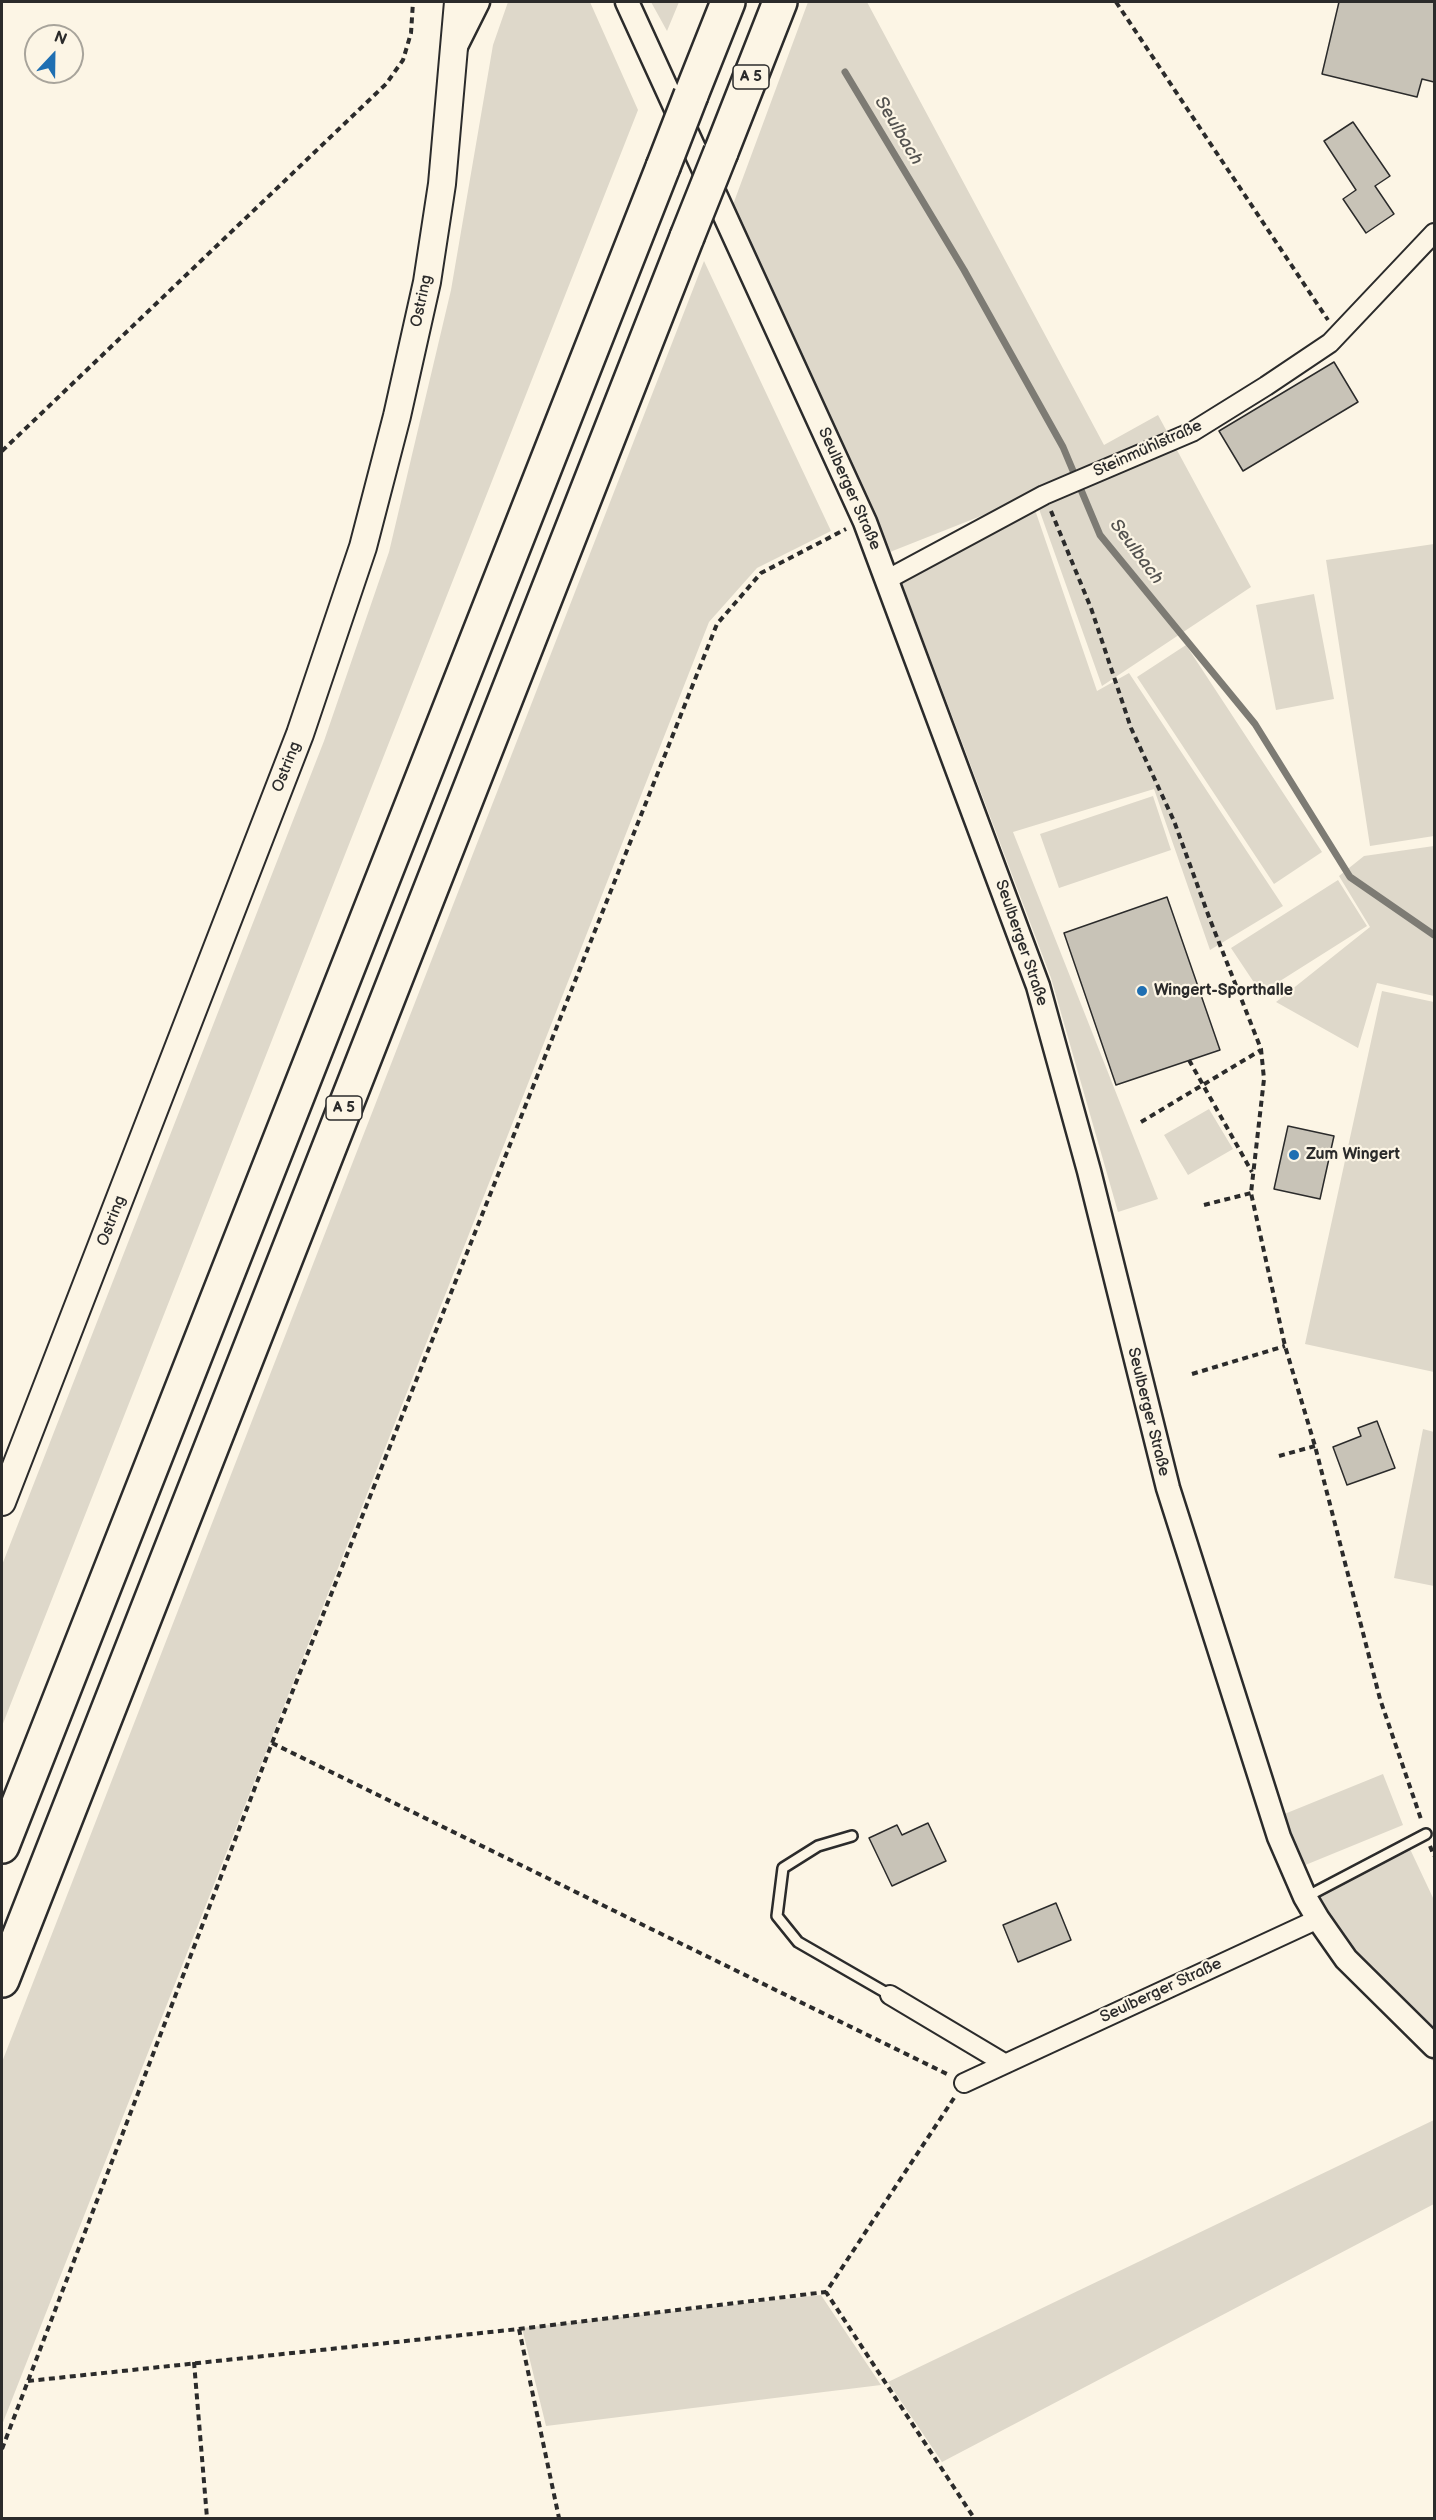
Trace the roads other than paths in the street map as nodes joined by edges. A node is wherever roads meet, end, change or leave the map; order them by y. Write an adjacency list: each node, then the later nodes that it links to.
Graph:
1 (458, 2): 6 (main road, Ostring)
2 (478, 2): 6 (street)
3 (627, 2): 8 (street, Seulberger Straße)
4 (728, 2): 12 (highway, bridge)
5 (780, 2): 15 (highway, A 5, bridge)
6 (455, 47): 9 (main road, Ostring)
7 (1434, 233): 8 (street, Steinmühlstraße)
8 (888, 579): 13 (street, Seulberger Straße)
9 (2, 1502)
10 (1426, 1834): 13 (lane)
11 (852, 1836): 16 (lane)
12 (2, 1846)
13 (1305, 1897): 14 (street, Seulberger Straße)
14 (1317, 1919): 17 (street, Seulberger Straße); 18 (street, Seulberger Straße)
15 (2, 1980)
16 (890, 1995): 18 (street)
17 (1434, 2046)
18 (1004, 2063): 19 (street, Seulberger Straße)
19 (964, 2083)

